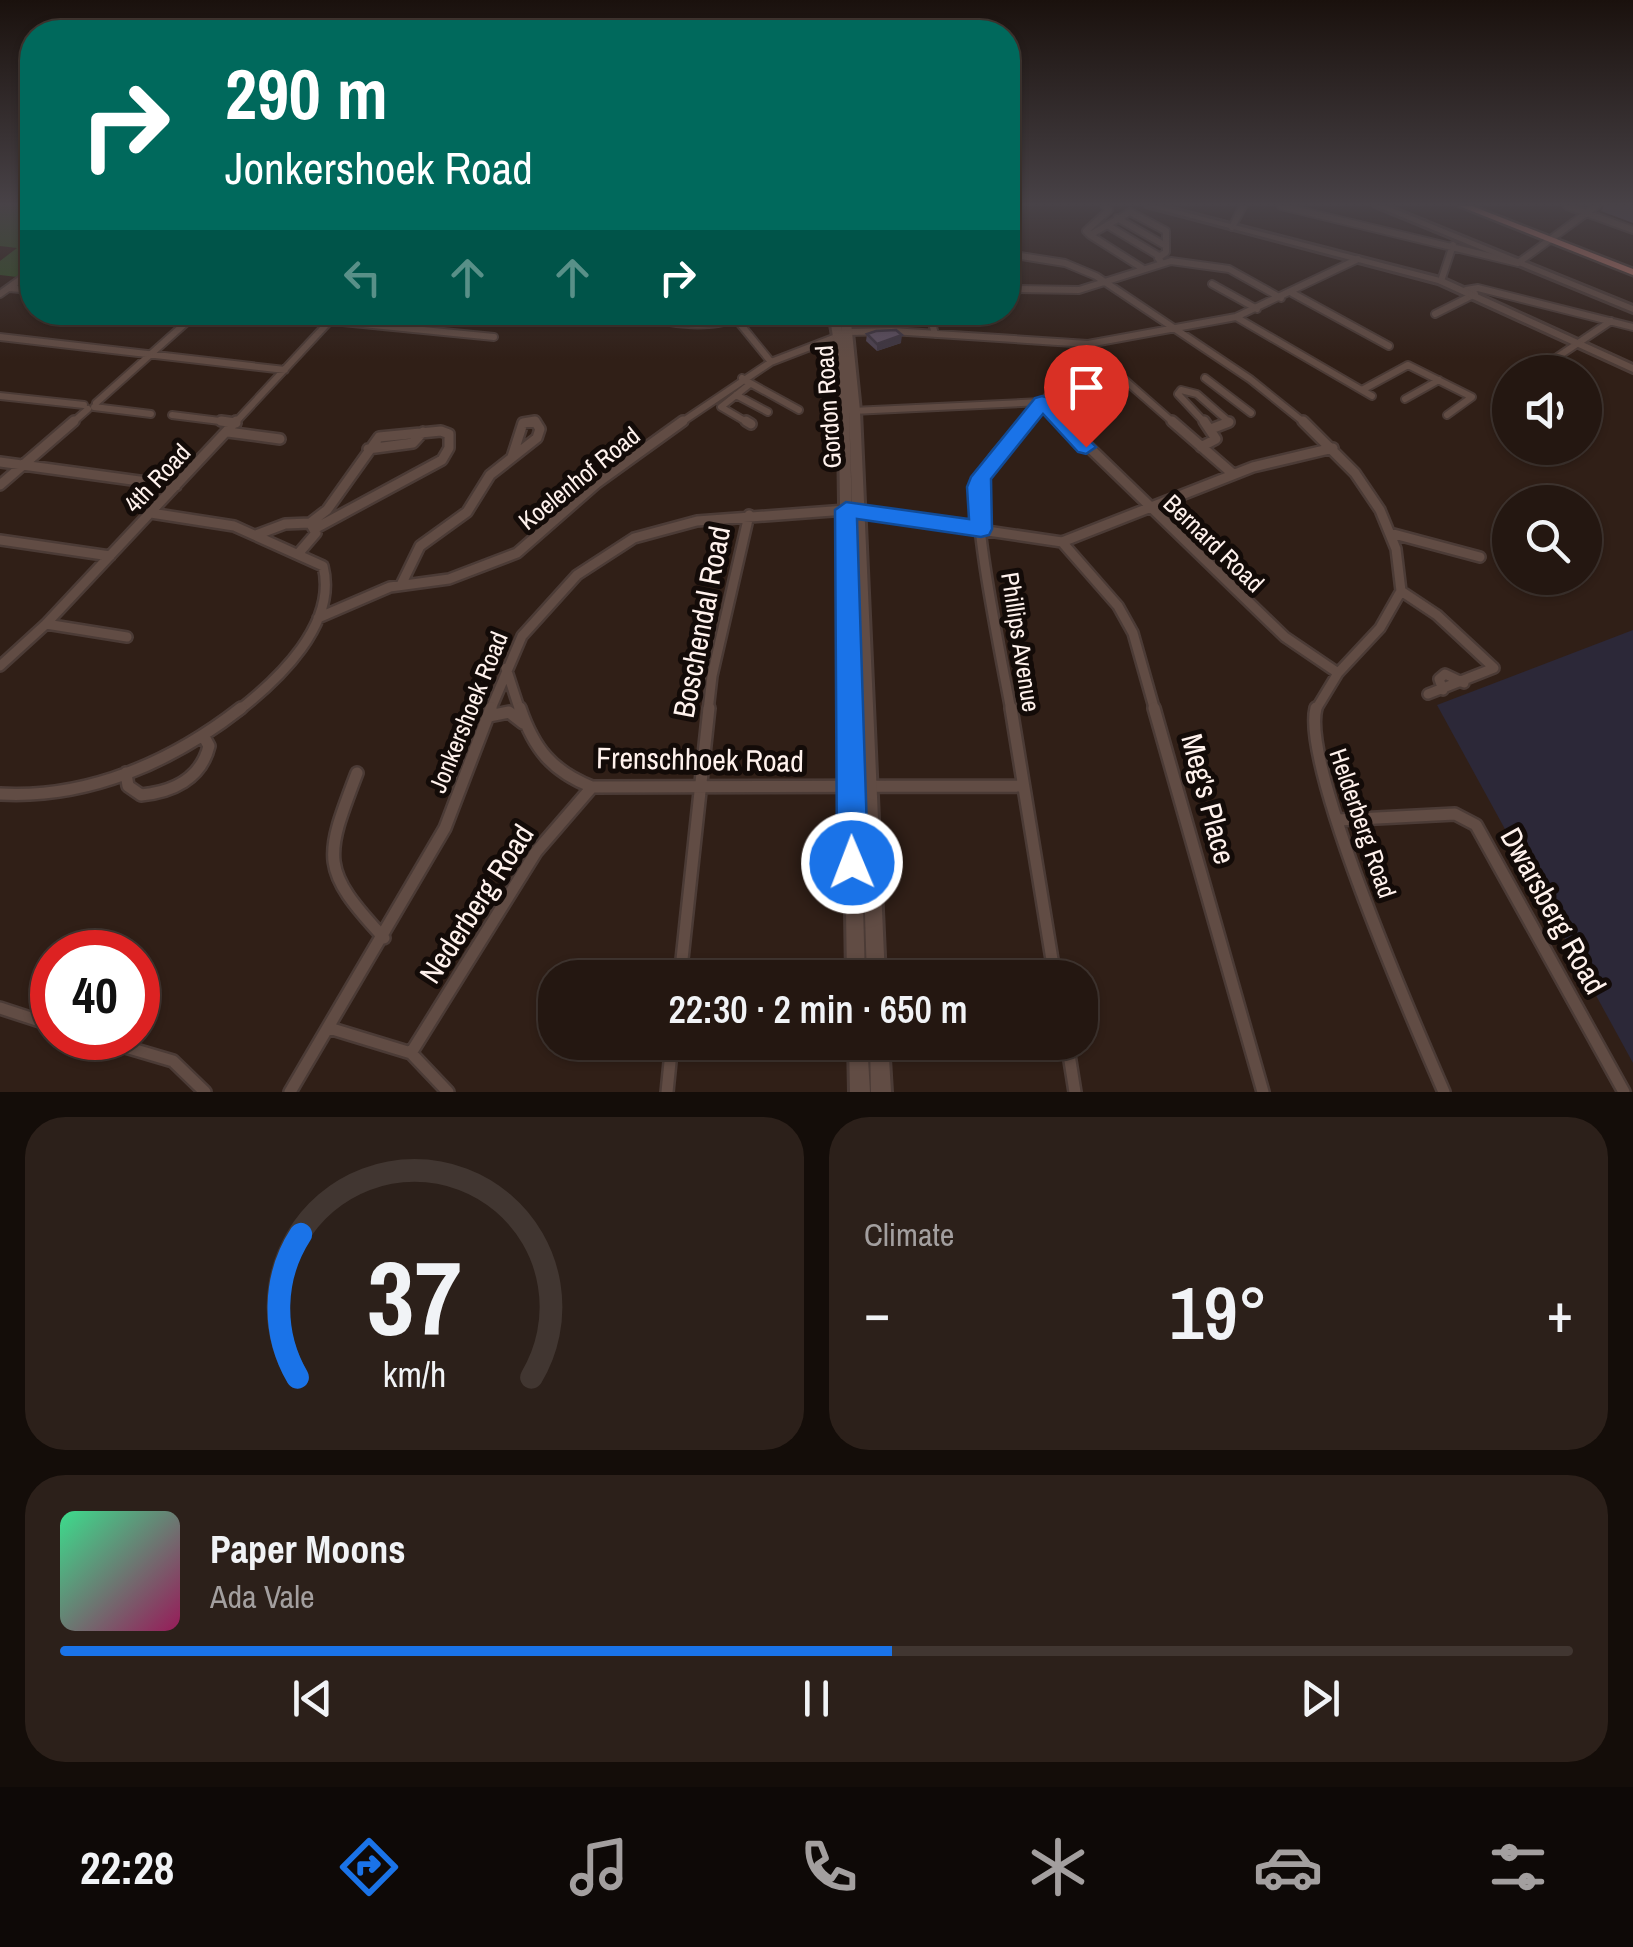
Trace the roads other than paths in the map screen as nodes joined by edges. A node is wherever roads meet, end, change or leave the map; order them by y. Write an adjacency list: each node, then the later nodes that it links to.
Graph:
1 (1024, 257): 16 (street)
2 (1125, 257): 12 (street)
3 (1157, 257): 9 (street)
4 (1350, 257): 10 (street)
5 (1450, 257): 15 (street)
6 (1502, 257): 11 (street)
7 (1525, 257): 11 (street)
8 (1604, 257): 13 (main road)
9 (1160, 259): 12 (street); 24 (street)
10 (1358, 259): 15 (street); 22 (street)
11 (1518, 262): 26 (street)
12 (1142, 268): 16 (street)
13 (1633, 268)
14 (20, 280): 18 (street)
15 (1444, 281): 21 (street)
16 (1107, 284): 20 (street); 38 (street)
17 (1212, 284): 25 (street)
18 (8, 288): 19 (street); 23 (street)
19 (20, 289)
20 (1020, 289)
21 (1470, 292): 27 (street); 29 (street); 43 (street)
22 (1292, 293): 24 (street); 44 (street)
23 (0, 294)
24 (1281, 298): 25 (street)
25 (1257, 309): 28 (street)
26 (1633, 309)
27 (1435, 314)
28 (1236, 317): 38 (street); 54 (street)
29 (1610, 321): 37 (street); 43 (street)
30 (180, 325): 46 (street)
31 (327, 325): 50 (street, 4th Road)
32 (398, 325): 42 (street)
33 (742, 325): 48 (street)
34 (840, 325): 39 (street, Gordon Road)
35 (844, 325): 39 (street, Gordon Road)
36 (933, 325): 40 (street)
37 (1633, 326)
38 (1177, 329): 45 (street); 74 (street)
39 (844, 334): 40 (street); 48 (street, Koelenhof Road); 62 (street, Gordon Road)
40 (935, 334): 45 (street)
41 (0, 337): 46 (street)
42 (494, 337)
43 (1578, 343): 47 (street); 49 (street)
44 (1390, 346)
45 (1088, 347): 59 (street, Phillips Avenue); 73 (street)
46 (147, 354): 50 (street); 60 (street)
47 (1560, 355)
48 (770, 362): 52 (street, Koelenhof Road)
49 (1633, 369)
50 (285, 370): 68 (street, 4th Road)
51 (1205, 378): 67 (street)
52 (746, 380): 55 (street); 61 (street); 94 (street, Koelenhof Road)
53 (1439, 380): 54 (street); 58 (street); 66 (street)
54 (1362, 390): 57 (street)
55 (736, 394): 63 (street); 69 (street)
56 (0, 396): 60 (street)
57 (1372, 396)
58 (1405, 399)
59 (1042, 402): 62 (street); 81 (street, Bernard Road); 86 (street, Phillips Avenue)
60 (89, 406): 64 (street); 77 (street)
61 (799, 410)
62 (849, 411): 82 (street, Gordon Road)
63 (768, 412)
64 (152, 414)
65 (172, 415): 68 (street)
66 (1447, 415)
67 (1229, 422): 70 (street); 70 (street)
68 (236, 423): 71 (street, 4th Road)
69 (751, 424)
70 (1211, 429): 73 (street)
71 (228, 432): 72 (street); 80 (street, 4th Road)
72 (280, 439)
73 (1201, 447): 78 (street)
74 (1333, 448): 78 (street, Jonkershoek Road); 87 (street)
75 (512, 457): 75 (street); 94 (street)
76 (0, 462): 77 (street)
77 (22, 465): 79 (street); 80 (street)
78 (1233, 474): 81 (street, Jonkershoek Road)
79 (0, 485)
80 (176, 486): 83 (street, 4th Road)
81 (1150, 509): 90 (street, Jonkershoek Road); 101 (street, Bernard Road)
82 (853, 510): 84 (street, Jonkershoek Road); 86 (street, Jonkershoek Road); 110 (street, Gordon Road); 111 (street, Gordon Road)
83 (151, 513): 88 (street); 92 (street, 4th Road)
84 (749, 516): 100 (street, Jonkershoek Road); 112 (street, Boschendal Road)
85 (312, 526): 85 (street); 88 (street); 91 (street)
86 (981, 529): 90 (street, Jonkershoek Road); 108 (street, Phillips Avenue)
87 (1390, 532): 93 (street); 95 (street)
88 (256, 535): 91 (street)
89 (0, 540): 92 (street)
90 (1062, 542): 136 (street, Meg's Place)
91 (298, 554): 96 (street)
92 (110, 556): 97 (street, 4th Road)
93 (1480, 557)
94 (401, 585): 96 (street, Koelenhof Road)
95 (1402, 591): 101 (street, Helderberg Road); 102 (street)
96 (318, 618): 105 (street)
97 (46, 624): 98 (street); 99 (street, 4th Road)
98 (127, 636)
99 (0, 666)
100 (506, 668): 103 (street, Jonkershoek Road); 104 (street, Frenschhoek Road)
101 (1338, 673): 114 (street, Helderberg Road)
102 (1428, 694)
103 (489, 716): 104 (street); 115 (street, Jonkershoek Road)
104 (528, 728): 109 (street, Frenschhoek Road)
105 (203, 734): 106 (street); 106 (street)
106 (126, 773): 113 (street)
107 (356, 773): 115 (street)
108 (1022, 786): 111 (street, Frenschhoek Road); 119 (street, Phillips Avenue)
109 (592, 787): 112 (street, Frenschhoek Road); 123 (street, Nederberg Road)
110 (850, 787): 111 (street, Frenschhoek Road); 112 (street, Frenschhoek Road); 117 (street, Gordon Road)
111 (868, 788): 118 (street, Gordon Road)
112 (700, 789): 116 (street, Boschendal Road)
113 (2, 795)
114 (1338, 820): 137 (street, Helderberg Road); 138 (street, Dwarsberg Road)
115 (384, 938): 122 (street, Jonkershoek Road)
116 (682, 960)
117 (855, 960)
118 (875, 960)
119 (1053, 960)
120 (0, 1008): 121 (street)
121 (30, 1017)
122 (329, 1028): 123 (street); 130 (street, Jonkershoek Road)
123 (411, 1054): 131 (street)
124 (160, 1058): 129 (street)
125 (670, 1060): 132 (street)
126 (859, 1060): 133 (street)
127 (880, 1060): 134 (street)
128 (1070, 1060): 135 (street)
129 (204, 1092)
130 (290, 1092)
131 (448, 1092)
132 (667, 1092)
133 (860, 1092)
134 (881, 1092)
135 (1074, 1092)
136 (1262, 1092)
137 (1444, 1092)
138 (1624, 1092)

